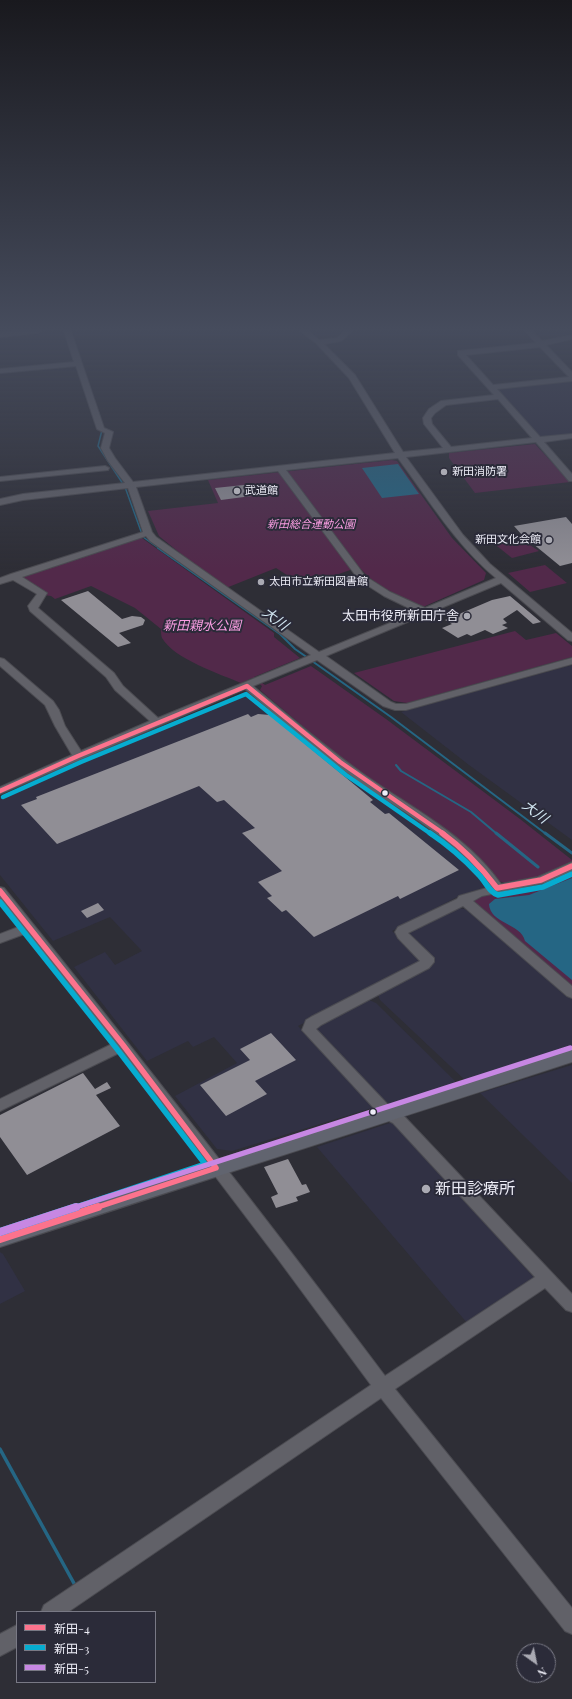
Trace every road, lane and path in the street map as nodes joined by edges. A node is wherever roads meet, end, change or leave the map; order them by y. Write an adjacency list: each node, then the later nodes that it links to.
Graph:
1 (95, 410): 13 (street)
2 (373, 410): 8 (street)
3 (433, 410): 7 (street)
4 (512, 410): 6 (street)
5 (572, 436): 6 (street)
6 (538, 440): 7 (street); 12 (street)
7 (449, 450): 8 (street)
8 (401, 455): 10 (street); 17 (street)
9 (105, 468): 11 (street)
10 (280, 468): 13 (street); 19 (street)
11 (0, 479)
12 (572, 479)
13 (125, 486): 14 (street); 15 (street)
14 (0, 502)
15 (148, 533): 16 (street); 21 (street)
16 (14, 576): 18 (street); 25 (street)
17 (502, 579): 19 (street); 20 (street)
18 (0, 581)
19 (425, 612): 21 (street)
20 (572, 638)
21 (317, 657): 22 (street); 24 (street)
22 (572, 661)
23 (2, 665): 26 (street)
24 (247, 686): 25 (street); 29 (street)
25 (158, 723): 26 (street)
26 (78, 756): 27 (street)
27 (0, 792)
28 (572, 866): 29 (street)
29 (497, 888): 31 (street)
30 (0, 891): 32 (street)
31 (463, 900): 34 (street); 38 (street)
32 (29, 927): 33 (street); 35 (street)
33 (0, 939)
34 (572, 993)
35 (123, 1045): 37 (street); 39 (street)
36 (572, 1055): 38 (main road)
37 (0, 1105)
38 (388, 1114): 39 (main road); 41 (street)
39 (216, 1168): 40 (main road); 43 (street)
40 (0, 1239)
41 (547, 1278): 42 (street); 43 (street)
42 (572, 1304)
43 (383, 1387): 44 (street); 45 (street)
44 (52, 1611)
45 (572, 1624)
46 (16, 1636): 47 (street)
47 (0, 1646)

